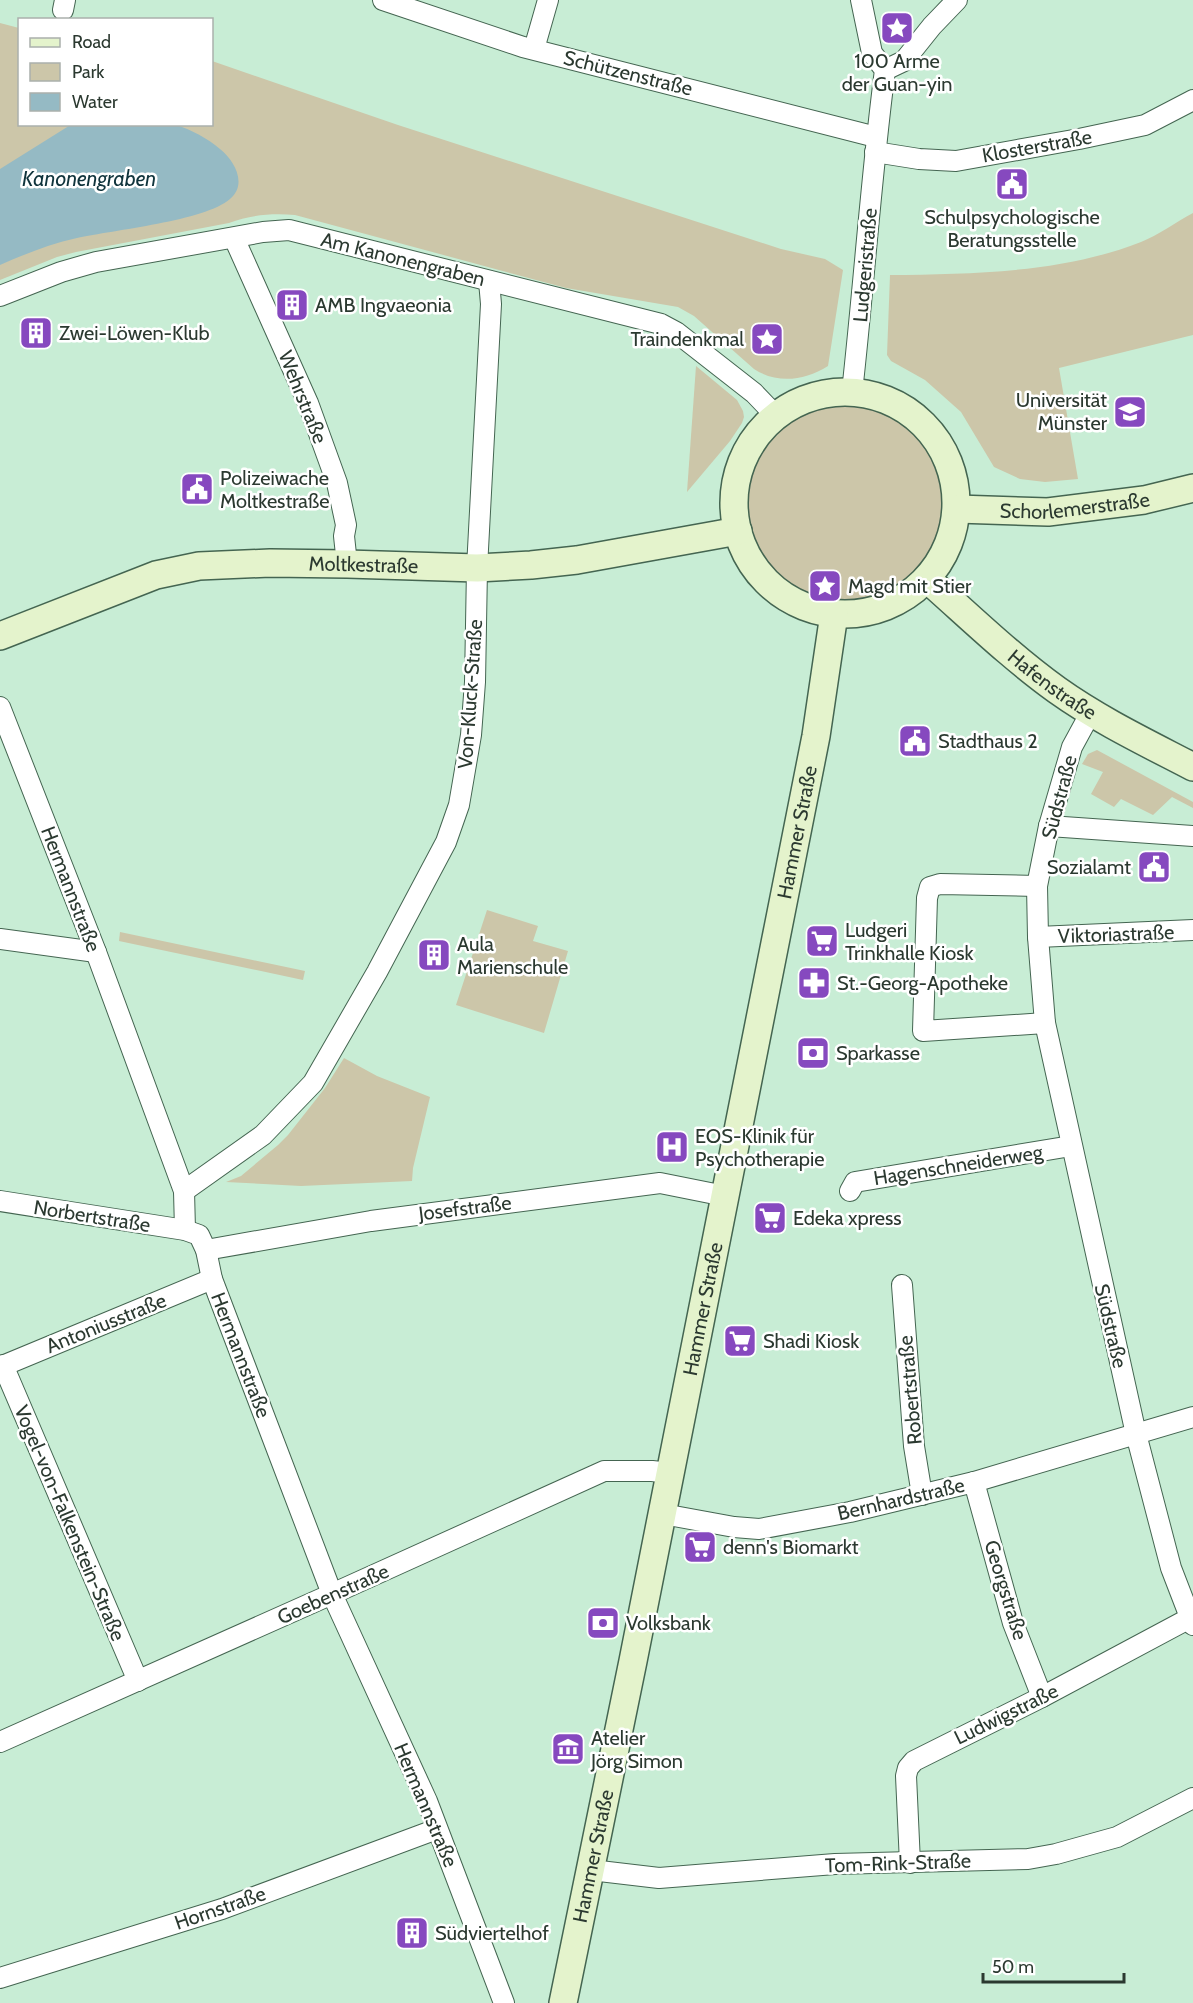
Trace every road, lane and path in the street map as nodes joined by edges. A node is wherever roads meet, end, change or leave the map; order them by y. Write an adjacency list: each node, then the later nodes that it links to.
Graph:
1 (383, 0): 5 (street, Schützenstraße)
2 (548, 0): 5 (street)
3 (861, 0): 6 (street)
4 (957, 0): 6 (street)
5 (534, 49): 8 (street, Schützenstraße)
6 (885, 70): 8 (street, Ludgeristraße)
7 (1193, 100): 8 (street, Klosterstraße)
8 (875, 144): 12 (street, Ludgeristraße)
9 (234, 238): 10 (street, Am Kanonengraben); 11 (street, Am Kanonengraben); 17 (street, Wehrstraße)
10 (489, 281): 13 (street, Am Kanonengraben); 18 (street, Von-Kluck-Straße)
11 (0, 296)
12 (852, 393): 13 (main road); 15 (main road)
13 (776, 416): 16 (main road)
14 (1193, 488): 15 (main road, Schorlemerstraße)
15 (957, 510): 19 (main road)
16 (738, 531): 18 (main road, Moltkestraße); 20 (main road)
17 (347, 564): 18 (main road, Moltkestraße); 21 (main road, Moltkestraße)
18 (477, 568): 34 (street, Von-Kluck-Straße)
19 (927, 579): 20 (main road); 23 (main road, Hafenstraße)
20 (834, 614): 36 (main road, Hammer Straße)
21 (0, 636)
22 (0, 707): 31 (street, Hermannstraße)
23 (1091, 712): 24 (main road, Hafenstraße); 25 (street, Südstraße)
24 (1193, 767)
25 (1049, 826): 26 (street); 27 (street, Südstraße)
26 (1193, 836)
27 (1037, 886): 29 (street, Südstraße); 32 (street)
28 (1193, 930): 29 (street, Viktoriastraße)
29 (1038, 937): 32 (street, Südstraße)
30 (0, 939): 31 (street)
31 (96, 952): 34 (street, Hermannstraße)
32 (1045, 1023): 33 (street, Südstraße)
33 (1071, 1146): 35 (street, Hagenschneiderweg); 44 (street, Südstraße)
34 (184, 1191): 38 (street, Hermannstraße)
35 (850, 1191)
36 (725, 1196): 39 (street, Josefstraße); 45 (main road, Hammer Straße)
37 (0, 1201): 38 (street, Norbertstraße)
38 (185, 1230): 39 (street)
39 (206, 1250): 40 (street, Hermannstraße)
40 (212, 1279): 42 (street, Antoniusstraße); 49 (street, Hermannstraße)
41 (902, 1285): 47 (street, Robertstraße)
42 (2, 1366): 51 (street, Vogel-von-Falkenstein-Straße)
43 (1193, 1417): 44 (street, Bernhardstraße)
44 (1136, 1434): 46 (street, Bernhardstraße); 50 (street, Südstraße)
45 (670, 1473): 48 (main road, Hammer Straße); 49 (street, Goebenstraße)
46 (974, 1482): 47 (street, Bernhardstraße); 52 (street, Georgstraße)
47 (922, 1495): 48 (street, Bernhardstraße)
48 (663, 1514): 57 (main road, Hammer Straße)
49 (332, 1594): 51 (street, Goebenstraße); 55 (street, Hermannstraße)
50 (1191, 1622): 52 (street, Ludwigstraße)
51 (138, 1681): 53 (street, Goebenstraße)
52 (1042, 1697): 56 (street, Ludwigstraße)
53 (0, 1742)
54 (1193, 1798): 56 (street, Tom-Rink-Straße)
55 (438, 1829): 58 (street, Hornstraße); 59 (street, Hermannstraße)
56 (910, 1863): 57 (street, Tom-Rink-Straße)
57 (591, 1870): 60 (main road, Hammer Straße)
58 (0, 1978)
59 (504, 2003)
60 (563, 2003)

